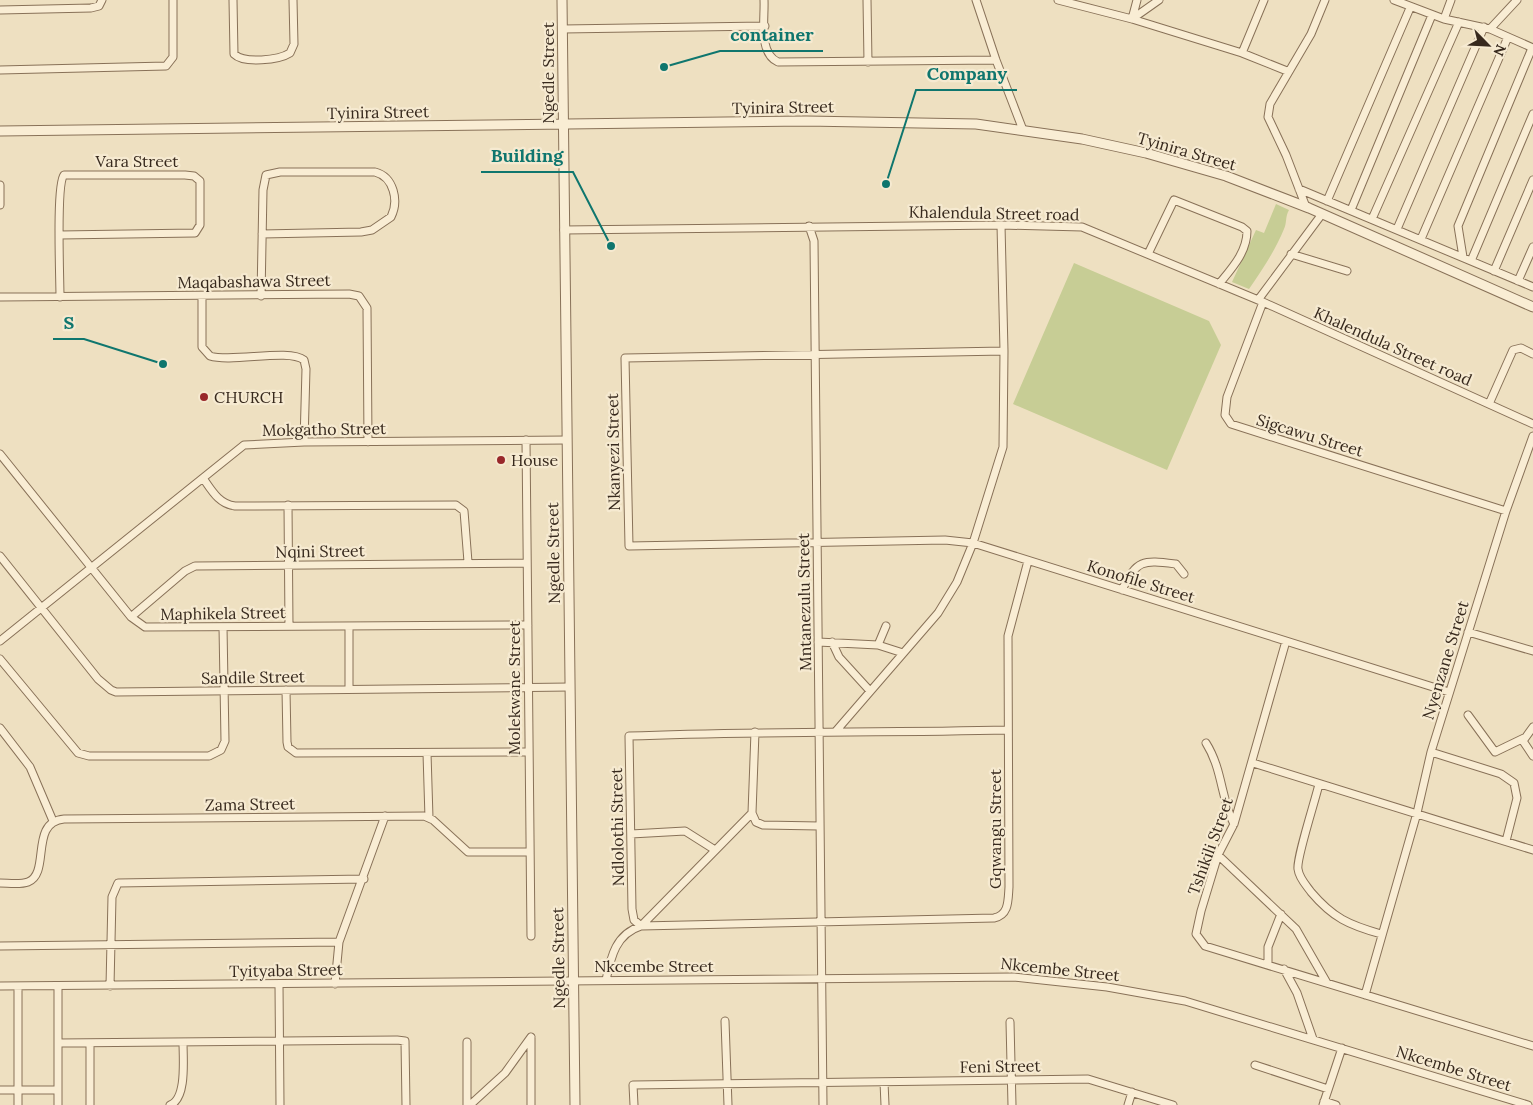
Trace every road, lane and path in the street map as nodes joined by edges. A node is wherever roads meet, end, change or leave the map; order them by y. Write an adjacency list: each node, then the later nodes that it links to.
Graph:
1 (102, 0): 18 (street)
2 (173, 0): 31 (street)
3 (233, 0): 4 (street)
4 (293, 0)
5 (562, 0): 25 (street, Ngedle Street)
6 (764, 0): 23 (street)
7 (867, 0): 30 (street)
8 (976, 0): 29 (street)
9 (1058, 0): 20 (street)
10 (1137, 0): 20 (street)
11 (1159, 0): 20 (street)
12 (1264, 0): 28 (street)
13 (1325, 0): 32 (street)
14 (1394, 0): 17 (street)
15 (1451, 0): 21 (street)
16 (1517, 0): 24 (street)
17 (1410, 8): 19 (street); 40 (street)
18 (0, 10)
19 (1432, 15): 21 (street); 43 (street)
20 (1132, 19): 28 (street)
21 (1444, 19): 22 (street)
22 (1459, 22): 24 (street); 45 (street)
23 (765, 26): 25 (street); 30 (street)
24 (1487, 28): 26 (street); 48 (street)
25 (563, 29): 34 (street, Ngedle Street)
26 (1508, 37): 27 (street); 52 (street)
27 (1533, 48): 56 (street)
28 (1242, 53): 32 (street)
29 (996, 60): 30 (street); 35 (street)
30 (868, 62)
31 (0, 70)
32 (1287, 71): 39 (street)
33 (1533, 114): 57 (street)
34 (563, 125): 35 (street, Tyinira Street); 36 (street, Tyinira Street); 49 (street, Ngedle Street)
35 (1023, 130): 42 (street, Tyinira Street)
36 (0, 131)
37 (1533, 180): 59 (street)
38 (0, 185): 41 (street)
39 (1299, 189): 40 (street); 42 (street)
40 (1328, 201): 43 (street)
41 (0, 205)
42 (1306, 207): 44 (street, Tyinira Street)
43 (1351, 210): 45 (street)
44 (1322, 214): 55 (street, Sigcawu Street); 68 (street, Tyinira Street)
45 (1372, 219): 48 (street)
46 (1002, 225): 47 (street, Khalendula Street road); 54 (street, Khalendula Street road); 69 (street)
47 (809, 226): 49 (street, Khalendula Street road); 70 (street, Mntanezulu Street)
48 (1397, 229): 52 (street)
49 (564, 230): 76 (street, Ngedle Street)
50 (262, 234): 50 (street); 64 (street)
51 (60, 235): 51 (street, Vara Street); 66 (street, Vara Street)
52 (1421, 239): 56 (street)
53 (1533, 247): 60 (street)
54 (1148, 254): 61 (street, Khalendula Street road); 61 (street)
55 (1291, 254): 58 (street); 67 (street, Sigcawu Street)
56 (1463, 257): 57 (street)
57 (1471, 262): 59 (street)
58 (1347, 271)
59 (1494, 271): 60 (street)
60 (1518, 281): 62 (street)
61 (1220, 284): 67 (street, Khalendula Street road)
62 (1533, 288)
63 (202, 296): 64 (street, Maqabashawa Street); 66 (street, Maqabashawa Street); 77 (street)
64 (261, 296): 78 (street, Maqabashawa Street)
65 (0, 297): 66 (street, Maqabashawa Street)
66 (60, 297)
67 (1260, 301): 72 (street, Khalendula Street road); 82 (street, Sigcawu Street)
68 (1533, 307)
69 (1004, 351): 70 (street); 84 (street)
70 (814, 354): 83 (street, Mntanezulu Street); 83 (street, Nkanyezi Street)
71 (1533, 354): 72 (street)
72 (1489, 404): 73 (street, Khalendula Street road)
73 (1533, 424)
74 (1533, 436): 82 (street, Nyenzane Street)
75 (526, 440): 76 (street, Mokgatho Street); 78 (street, Mokgatho Street); 88 (street, Molekwane Street)
76 (567, 440): 110 (street, Ngedle Street)
77 (304, 442): 78 (street, Mokgatho Street); 80 (street, Mokgatho Street)
78 (368, 442)
79 (0, 454): 90 (street, Maphikela Street)
80 (203, 478): 81 (street); 90 (street, Mokgatho Street)
81 (288, 505): 87 (street); 89 (street)
82 (1506, 511): 100 (street, Nyenzane Street)
83 (817, 543): 84 (street, Konofile Street); 103 (street, Mntanezulu Street)
84 (973, 543): 86 (street, Konofile Street); 107 (street)
85 (0, 556): 93 (street, Sandile Street)
86 (1028, 561): 92 (street, Konofile Street); 119 (street, Gqwangu Street)
87 (468, 562): 88 (street, Nqini Street); 89 (street, Nqini Street)
88 (527, 563): 95 (street, Molekwane Street)
89 (288, 566): 94 (street, Nqini Street); 96 (street)
90 (91, 568): 93 (street, Mokgatho Street); 94 (street, Maphikela Street)
91 (1184, 574): 92 (street)
92 (1122, 590): 102 (street, Konofile Street)
93 (42, 607): 101 (street, Mokgatho Street); 113 (street, Sandile Street)
94 (131, 616): 99 (street, Maphikela Street)
95 (528, 625): 97 (street, Maphikela Street); 109 (street, Molekwane Street)
96 (289, 626): 97 (street, Maphikela Street); 99 (street, Maphikela Street)
97 (349, 626): 111 (street)
98 (886, 626): 105 (street)
99 (223, 627): 113 (street)
100 (1468, 632): 106 (street); 115 (street, Nyenzane Street)
101 (0, 641)
102 (1286, 641): 115 (street, Konofile Street); 129 (street, Tshikili Street)
103 (818, 642): 104 (street); 120 (street, Mntanezulu Street)
104 (832, 642): 105 (street); 114 (street)
105 (878, 645): 107 (street)
106 (1533, 651)
107 (903, 653): 114 (street)
108 (0, 659): 113 (street)
109 (528, 687): 110 (street, Sandile Street); 111 (street, Sandile Street); 125 (street, Molekwane Street)
110 (570, 687): 157 (street, Ngedle Street)
111 (349, 689): 112 (street, Sandile Street)
112 (286, 690): 113 (street, Sandile Street); 127 (street)
113 (224, 691)
114 (870, 691): 121 (street)
115 (1450, 692): 126 (street, Nyenzane Street)
116 (1468, 715): 123 (street)
117 (1533, 727): 123 (street)
118 (0, 728): 135 (street)
119 (1008, 730): 121 (street, Ndlolothi Street); 147 (street, Gqwangu Street)
120 (819, 731): 121 (street, Ndlolothi Street); 122 (street, Ndlolothi Street); 137 (street, Mntanezulu Street)
121 (836, 731)
122 (755, 732): 131 (street); 138 (street, Ndlolothi Street)
123 (1524, 738): 128 (street)
124 (1206, 743): 136 (street)
125 (528, 752): 127 (street); 142 (street, Molekwane Street)
126 (1431, 752): 132 (street, Nyenzane Street); 139 (street)
127 (427, 753): 134 (street)
128 (1533, 756)
129 (1253, 763): 130 (street); 136 (street, Tshikili Street)
130 (1319, 784): 132 (street); 149 (street)
131 (752, 812): 137 (street); 140 (street)
132 (1417, 813): 139 (street); 149 (street, Nyenzane Street)
133 (385, 816): 134 (street, Zama Street); 135 (street, Zama Street); 144 (street)
134 (429, 818): 142 (street)
135 (53, 821): 145 (street)
136 (1234, 824): 143 (street, Tshikili Street)
137 (819, 826): 147 (street, Mntanezulu Street)
138 (631, 834): 140 (street); 148 (street, Ndlolothi Street)
139 (1506, 841): 141 (street)
140 (715, 850): 148 (street)
141 (1533, 850)
142 (529, 852): 150 (street, Molekwane Street)
143 (1218, 855): 146 (street); 154 (street, Tshikili Street)
144 (364, 879): 151 (street); 152 (street)
145 (0, 883)
146 (1281, 914): 154 (street); 159 (street)
147 (820, 921): 148 (street); 156 (street, Mntanezulu Street)
148 (641, 926): 158 (street)
149 (1381, 934): 166 (street, Nyenzane Street)
150 (531, 936)
151 (339, 942): 152 (street); 161 (street)
152 (112, 944): 153 (street); 165 (street)
153 (0, 946)
154 (1268, 965): 155 (street, Tshikili Street)
155 (1284, 970): 159 (street, Tshikili Street); 169 (street)
156 (820, 978): 158 (street, Nkcembe Street); 169 (street, Nkcembe Street); 179 (street, Mntanezulu Street)
157 (573, 980): 158 (street, Nkcembe Street); 161 (street, Tyityaba Street); 196 (street, Ngedle Street)
158 (606, 980)
159 (1327, 983): 166 (street, Tshikili Street)
160 (279, 984): 161 (street, Tyityaba Street); 165 (street, Tyityaba Street); 172 (street)
161 (335, 984)
162 (0, 986): 163 (street, Tyityaba Street)
163 (18, 986): 164 (street, Tyityaba Street); 184 (street)
164 (58, 986): 165 (street, Tyityaba Street); 174 (street)
165 (110, 986)
166 (1365, 995): 175 (street, Tshikili Street)
167 (725, 1021): 180 (street)
168 (1010, 1022): 178 (street)
169 (1313, 1040): 176 (street, Nkcembe Street)
170 (90, 1042): 171 (street); 174 (street); 190 (street)
171 (183, 1042): 172 (street); 191 (street)
172 (280, 1042): 192 (street); 193 (street)
173 (467, 1042): 194 (street)
174 (59, 1043): 185 (street)
175 (1533, 1046)
176 (1342, 1048): 182 (street); 205 (street, Nkcembe Street)
177 (1255, 1066): 182 (street)
178 (1012, 1079): 181 (street, Feni Street); 186 (street, Feni Street); 201 (street)
179 (823, 1081): 180 (street, Feni Street); 181 (street, Feni Street); 199 (street, Mntanezulu Street)
180 (728, 1082): 197 (street, Feni Street); 198 (street)
181 (884, 1082): 200 (street)
182 (1328, 1089): 187 (street)
183 (0, 1090): 184 (street)
184 (18, 1090): 185 (street); 188 (street)
185 (58, 1090): 189 (street)
186 (1132, 1092): 202 (street); 203 (street, Feni Street)
187 (1324, 1103): 204 (street)
188 (18, 1105)
189 (58, 1105)
190 (90, 1105)
191 (170, 1105)
192 (280, 1105)
193 (406, 1105)
194 (468, 1105): 195 (street)
195 (531, 1105)
196 (574, 1105)
197 (634, 1105)
198 (728, 1105)
199 (823, 1105)
200 (885, 1105)
201 (1012, 1105)
202 (1128, 1105)
203 (1173, 1105)
204 (1336, 1105)
205 (1528, 1105)

